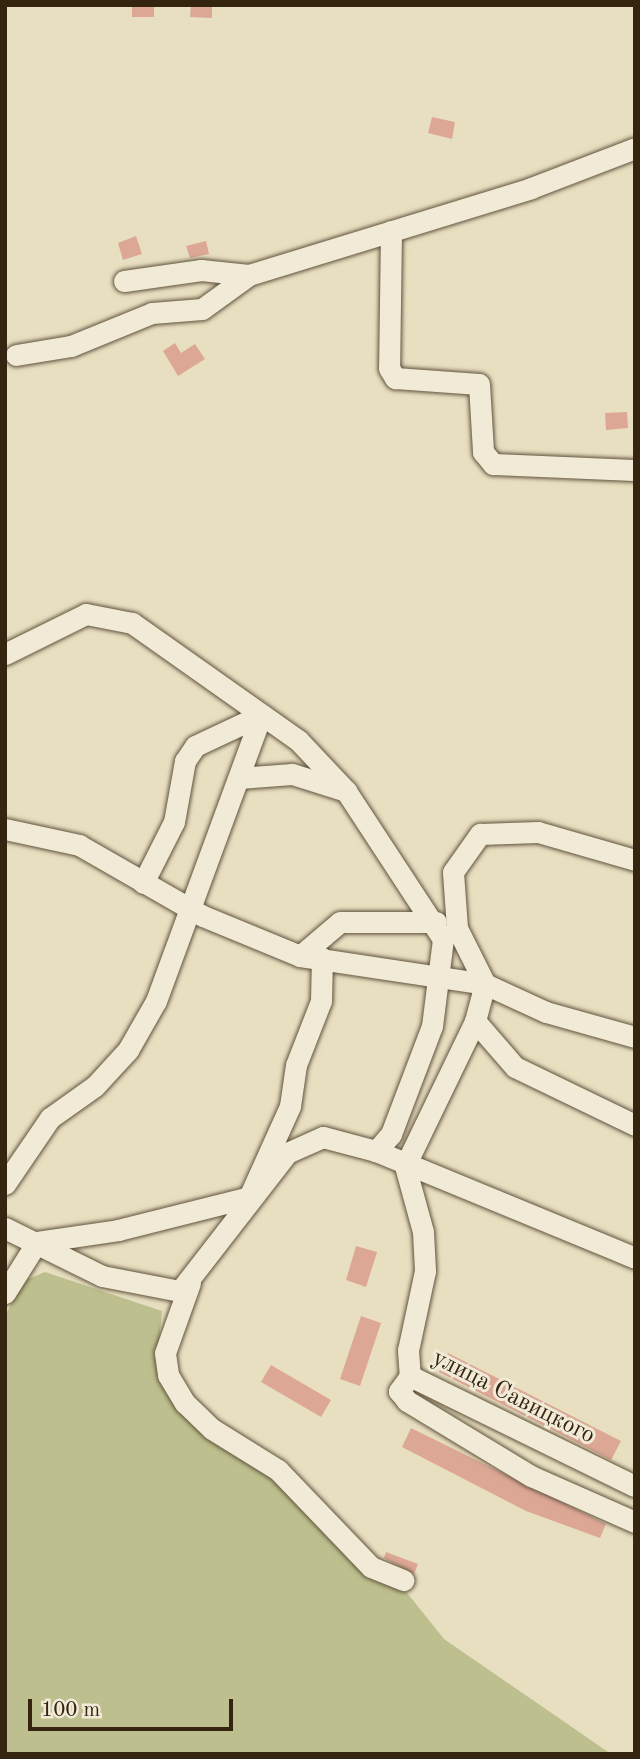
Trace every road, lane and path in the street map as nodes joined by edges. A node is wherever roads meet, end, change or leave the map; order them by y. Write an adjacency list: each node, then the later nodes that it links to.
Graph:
1 (635, 148): 2 (street)
2 (391, 231): 3 (street); 6 (street)
3 (249, 275): 4 (street); 5 (street)
4 (124, 281)
5 (16, 355)
6 (635, 470)
7 (5, 654): 8 (street)
8 (261, 715): 9 (street); 10 (street); 13 (street)
9 (239, 778): 10 (street); 14 (street)
10 (346, 791): 15 (street)
11 (5, 829): 13 (street)
12 (635, 860): 19 (street)
13 (143, 883): 14 (street)
14 (194, 911): 16 (street); 25 (street)
15 (436, 922): 16 (street); 18 (street)
16 (300, 956): 17 (street)
17 (322, 958): 18 (street); 26 (street)
18 (441, 982): 19 (street); 23 (street)
19 (485, 984): 20 (street); 21 (street)
20 (475, 1021): 22 (street); 24 (street)
21 (635, 1037)
22 (635, 1125)
23 (376, 1151): 24 (street); 26 (street)
24 (405, 1166): 29 (street); 32 (street, улица Савицкого)
25 (5, 1184)
26 (249, 1198): 28 (street); 30 (street)
27 (5, 1228): 28 (street)
28 (37, 1242): 30 (street); 31 (street)
29 (635, 1258)
30 (190, 1283): 35 (street)
31 (5, 1293)
32 (410, 1376): 33 (street, улица Савицкого); 34 (street)
33 (635, 1486)
34 (635, 1522)
35 (404, 1580)

